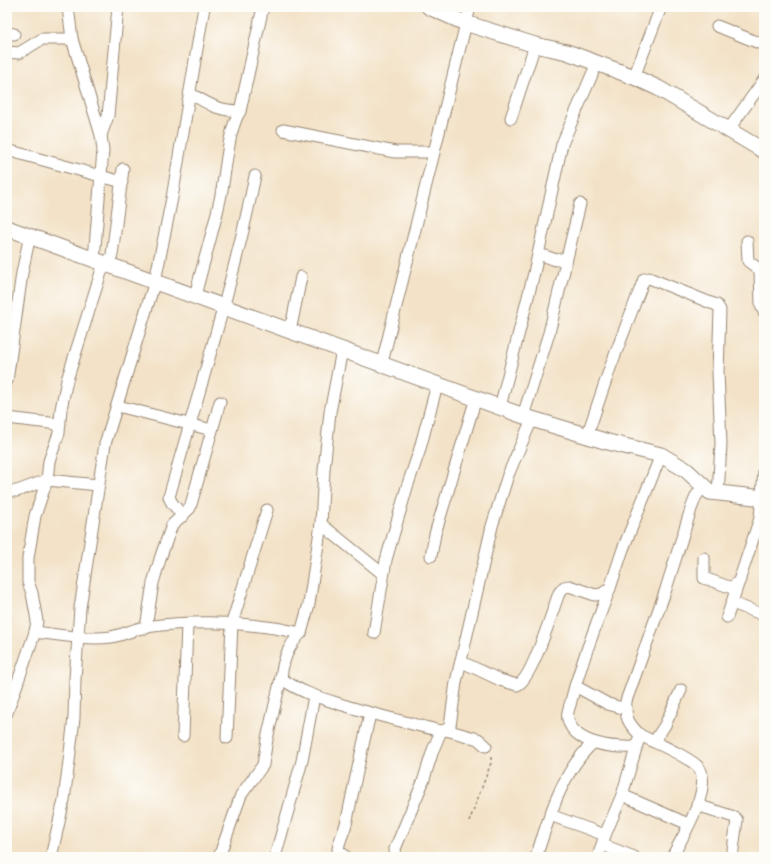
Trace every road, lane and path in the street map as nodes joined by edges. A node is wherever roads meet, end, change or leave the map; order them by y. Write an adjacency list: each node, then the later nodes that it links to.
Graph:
1 (68, 7): 10 (street)
2 (118, 7): 22 (street)
3 (204, 7): 17 (street)
4 (263, 7): 18 (street)
5 (429, 7): 8 (street)
6 (470, 7): 8 (street)
7 (661, 7): 15 (street)
8 (465, 23): 12 (street); 25 (street)
9 (717, 26): 11 (street)
10 (72, 39): 13 (street); 22 (street)
11 (764, 44)
12 (535, 45): 14 (street); 19 (street)
13 (7, 52)
14 (597, 63): 15 (street); 34 (street)
15 (634, 77): 20 (street)
16 (764, 80): 20 (street)
17 (191, 94): 18 (street); 39 (street)
18 (240, 111): 40 (street)
19 (511, 118)
20 (729, 129): 24 (street)
21 (283, 130): 25 (street)
22 (101, 135): 27 (street)
23 (7, 150): 27 (street)
24 (764, 151)
25 (433, 152): 45 (street)
26 (123, 168): 29 (street)
27 (101, 176): 29 (street); 36 (street)
28 (254, 176): 41 (street)
29 (122, 182): 36 (street)
30 (580, 204): 35 (street)
31 (7, 228): 32 (street)
32 (30, 235): 36 (street); 46 (street)
33 (747, 241): 37 (street)
34 (539, 254): 35 (street); 51 (street)
35 (566, 258): 53 (street)
36 (99, 261): 39 (street); 55 (street)
37 (762, 271): 42 (street)
38 (301, 277): 43 (street)
39 (154, 281): 40 (street); 50 (street)
40 (195, 296): 41 (street)
41 (224, 308): 43 (street); 54 (street)
42 (764, 312)
43 (285, 329): 44 (street)
44 (342, 350): 45 (street); 68 (street)
45 (382, 363): 47 (street)
46 (7, 381)
47 (437, 385): 48 (street); 71 (street)
48 (476, 398): 51 (street); 69 (street)
49 (220, 402): 56 (street)
50 (118, 406): 54 (street); 61 (street)
51 (500, 407): 53 (street)
52 (7, 418): 55 (street)
53 (527, 418): 57 (street); 84 (street)
54 (190, 423): 56 (street); 67 (street)
55 (58, 424): 60 (street)
56 (212, 430): 67 (street)
57 (587, 436): 58 (street); 64 (street)
58 (661, 455): 62 (street); 73 (street)
59 (764, 471): 65 (street)
60 (47, 480): 61 (street); 63 (street); 80 (street)
61 (98, 485): 83 (street)
62 (703, 487): 64 (street); 90 (street)
63 (7, 491)
64 (718, 494): 65 (street)
65 (763, 497): 72 (street)
66 (267, 510): 77 (street)
67 (183, 516): 79 (street)
68 (321, 524): 71 (street); 81 (street)
69 (431, 556)
70 (704, 558): 72 (street)
71 (383, 574): 82 (street)
72 (740, 580): 74 (street)
73 (610, 588): 84 (street); 87 (street)
74 (732, 603): 75 (street); 76 (street)
75 (764, 615)
76 (727, 617)
77 (232, 623): 78 (street); 81 (street); 96 (street)
78 (187, 625): 79 (street); 95 (street)
79 (146, 628): 83 (street)
80 (35, 632): 83 (street); 86 (street)
81 (301, 633): 85 (street)
82 (374, 633)
83 (77, 637): 107 (street)
84 (462, 662): 93 (street)
85 (281, 678): 89 (street); 108 (street)
86 (12, 684): 91 (street)
87 (575, 686): 90 (street); 98 (street)
88 (681, 690): 97 (street)
89 (314, 696): 92 (street); 109 (street)
90 (626, 709): 94 (street)
91 (7, 713)
92 (370, 714): 93 (street); 110 (street)
93 (444, 731): 99 (street); 111 (street)
94 (640, 735): 97 (street); 100 (street)
95 (183, 736)
96 (227, 738)
97 (654, 742): 102 (street)
98 (593, 743): 100 (street); 103 (street)
99 (486, 746): 104 (path)
100 (636, 747): 101 (street)
101 (622, 795): 105 (street); 106 (street)
102 (697, 805): 105 (street); 116 (street)
103 (550, 815): 106 (street); 112 (street)
104 (469, 822)
105 (688, 824): 115 (street)
106 (604, 840): 113 (street); 114 (street)
107 (51, 857)
108 (219, 857)
109 (275, 857)
110 (346, 857)
111 (396, 857)
112 (536, 857)
113 (598, 857)
114 (634, 857)
115 (672, 857)
116 (732, 857)

